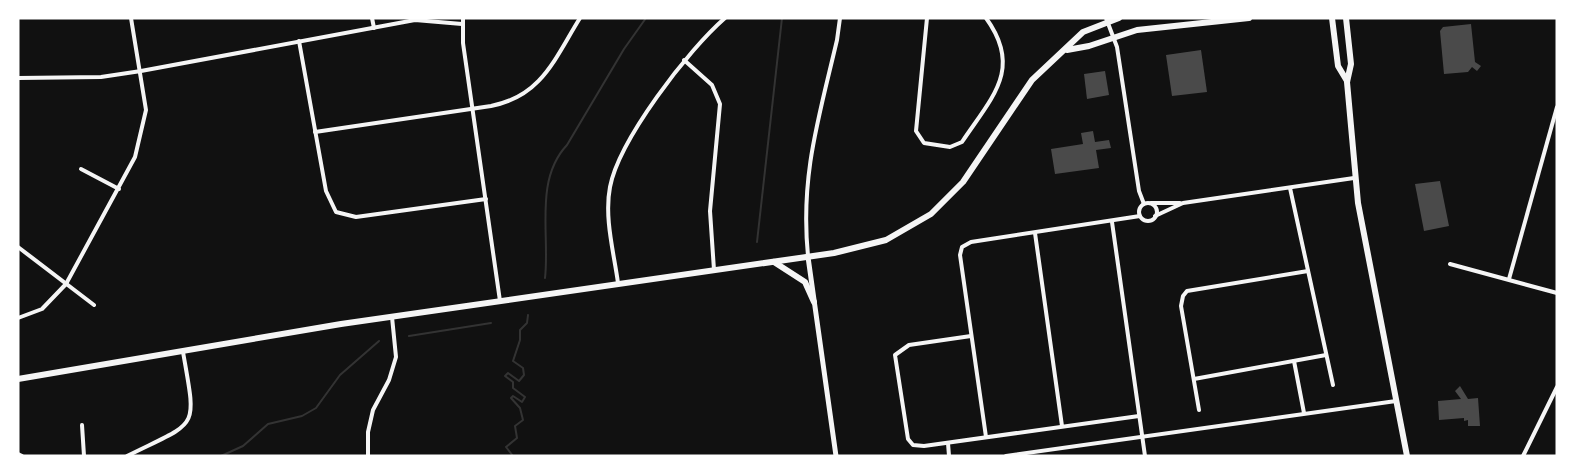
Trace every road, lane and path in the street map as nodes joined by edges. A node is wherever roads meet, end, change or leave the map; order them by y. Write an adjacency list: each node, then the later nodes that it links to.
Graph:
1 (131, 18): 19 (street)
2 (372, 18): 14 (street)
3 (580, 18): 23 (street)
4 (725, 18): 18 (street)
5 (840, 18): 37 (street)
6 (927, 18): 7 (street)
7 (986, 18)
8 (1119, 18): 12 (main road)
9 (1249, 18): 15 (main road)
10 (1332, 18): 21 (main road)
11 (1346, 18): 21 (main road)
12 (1106, 20): 15 (street); 17 (main road)
13 (463, 21): 14 (street); 23 (street)
14 (374, 28): 16 (street)
15 (1112, 36): 17 (main road); 31 (street)
16 (299, 41): 19 (street); 24 (street)
17 (1066, 50): 37 (main road)
18 (684, 60): 40 (street); 44 (street)
19 (141, 71): 20 (street); 28 (street)
20 (18, 78)
21 (1347, 82): 26 (main road)
22 (1557, 107): 42 (street)
23 (473, 109): 24 (street); 29 (street)
24 (315, 132): 29 (street)
25 (81, 169): 28 (street)
26 (1354, 178): 27 (street); 59 (main road)
27 (1290, 188): 30 (street); 41 (street)
28 (119, 189): 43 (street)
29 (486, 198): 46 (street)
30 (1183, 203): 31 (street); 33 (street)
31 (1146, 204): 32 (street); 33 (street)
32 (1140, 216): 33 (street); 34 (street)
33 (1155, 216)
34 (1112, 222): 35 (street); 62 (street)
35 (1035, 233): 51 (street); 64 (street)
36 (18, 247): 43 (street)
37 (808, 257): 38 (main road); 47 (street)
38 (774, 262): 40 (main road); 47 (main road)
39 (1450, 264): 42 (street)
40 (714, 270): 44 (main road)
41 (1308, 271): 53 (street); 55 (street)
42 (1509, 279): 45 (street)
43 (66, 284): 48 (street); 50 (street)
44 (619, 284): 46 (main road)
45 (1557, 293)
46 (500, 301): 49 (main road)
47 (814, 302): 73 (street)
48 (94, 305)
49 (392, 316): 52 (main road); 72 (street)
50 (18, 318)
51 (971, 336): 65 (street); 67 (street)
52 (183, 351): 56 (main road); 71 (street)
53 (1326, 355): 54 (street); 57 (street)
54 (1294, 361): 55 (street); 61 (street)
55 (1194, 379): 60 (street)
56 (18, 380)
57 (1333, 385)
58 (1557, 387): 78 (street)
59 (1396, 400): 61 (street); 77 (main road)
60 (1199, 410)
61 (1304, 413): 66 (street)
62 (1139, 416): 64 (street); 66 (street)
63 (82, 425): 70 (street)
64 (1062, 426): 65 (street)
65 (986, 437): 67 (street)
66 (1142, 437): 75 (street); 76 (street)
67 (948, 443): 74 (street)
68 (18, 454): 69 (street)
69 (22, 456)
70 (84, 456)
71 (127, 456)
72 (368, 456)
73 (836, 456)
74 (949, 456)
75 (1006, 456)
76 (1145, 456)
77 (1407, 456)
78 (1523, 456)

